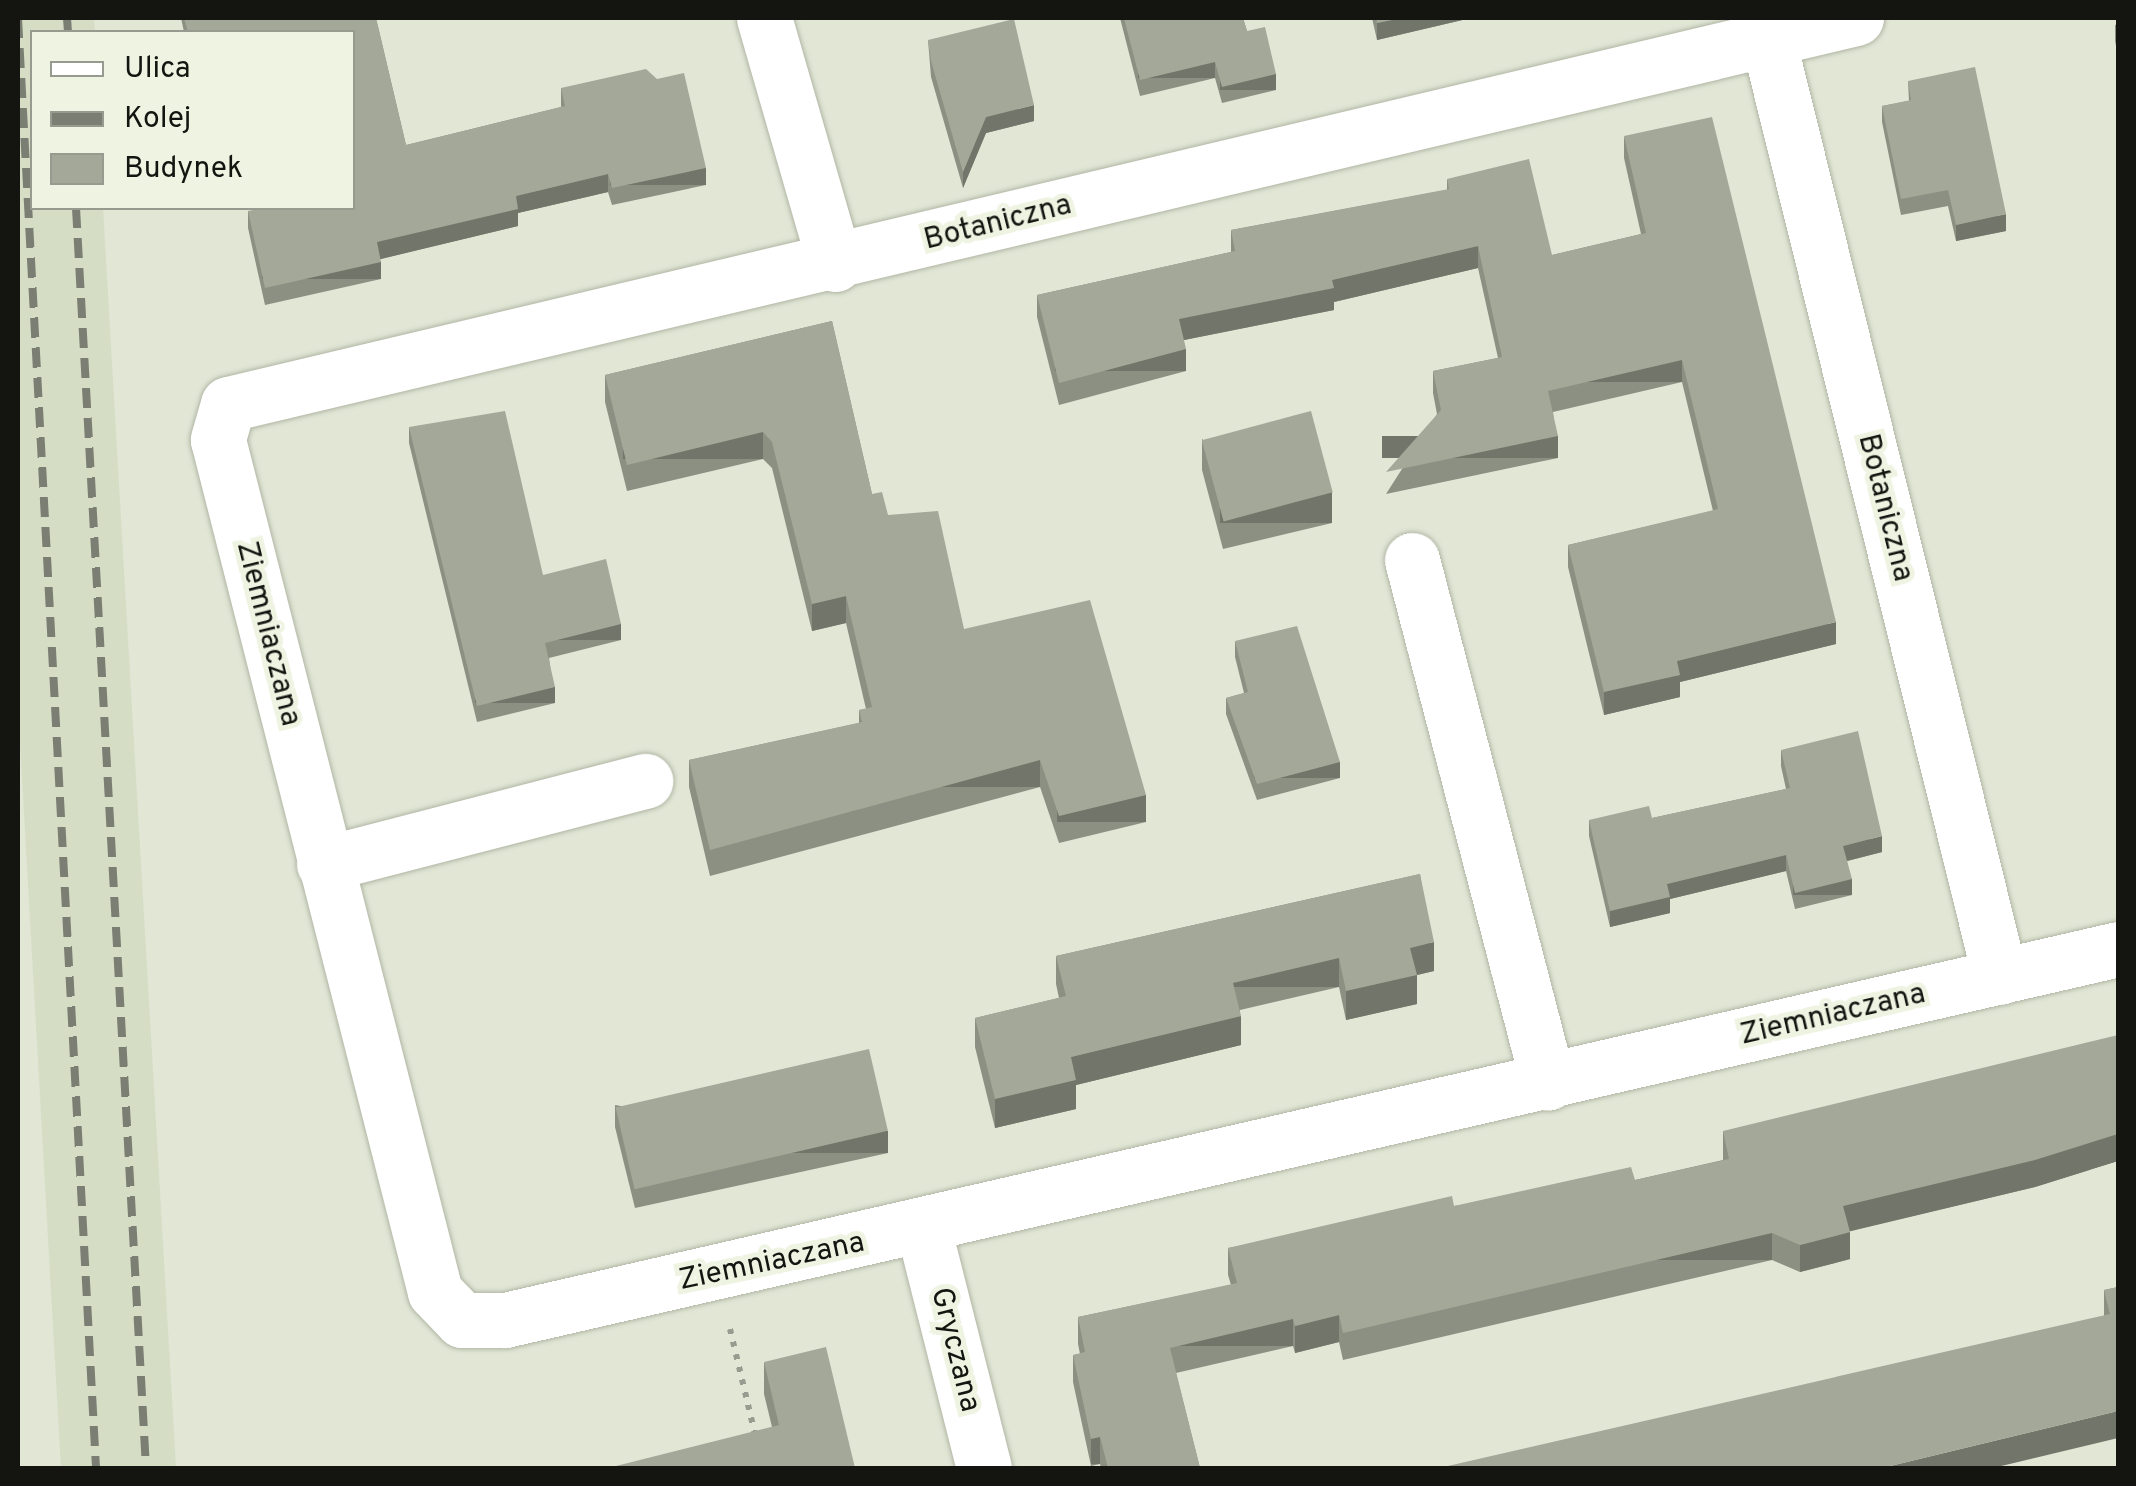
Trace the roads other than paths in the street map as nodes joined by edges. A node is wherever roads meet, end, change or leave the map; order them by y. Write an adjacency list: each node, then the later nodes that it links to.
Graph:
1 (764, 18): 4 (street)
2 (1856, 18): 3 (street, Botaniczna)
3 (1768, 39): 4 (street, Botaniczna); 10 (street, Botaniczna)
4 (836, 264): 5 (street, Botaniczna)
5 (228, 404): 8 (street, Ziemniaczana)
6 (1412, 560): 11 (street)
7 (645, 781): 8 (street)
8 (324, 864): 12 (street, Ziemniaczana)
9 (2118, 949): 10 (street, Ziemniaczana)
10 (2000, 978): 11 (street, Ziemniaczana)
11 (1548, 1083): 12 (street, Ziemniaczana)
12 (924, 1231): 13 (street, Gryczana)
13 (984, 1468)

